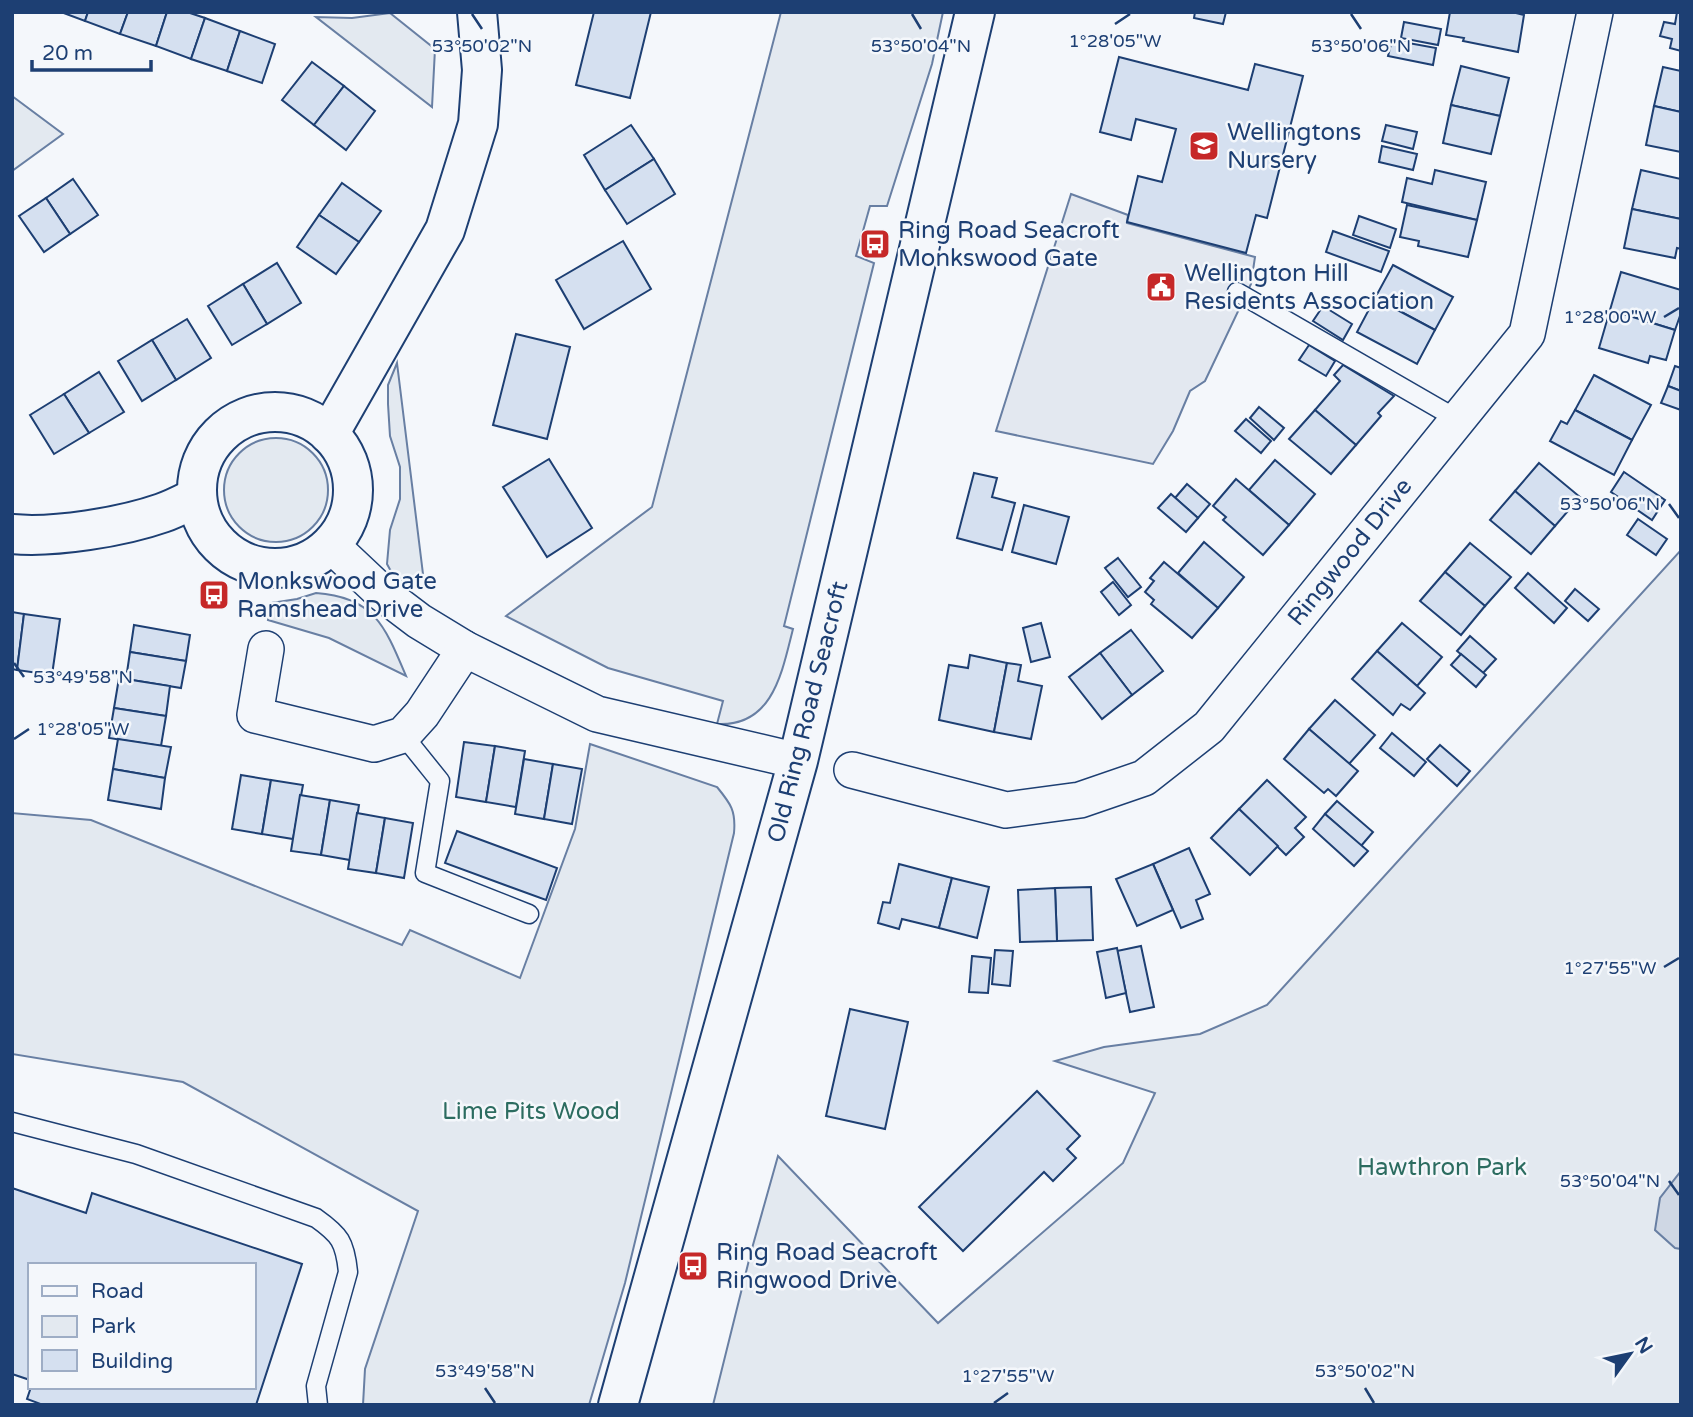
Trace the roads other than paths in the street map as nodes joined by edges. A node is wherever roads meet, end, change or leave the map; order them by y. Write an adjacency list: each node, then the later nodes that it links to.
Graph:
1 (477, 12): 6 (main road)
2 (975, 12): 13 (main road, Old Ring Road Seacroft)
3 (1595, 12): 5 (street, Ringwood Drive)
4 (1237, 292): 5 (lane)
5 (1457, 419): 14 (street, Ringwood Drive)
6 (329, 434): 7 (main road); 9 (main road)
7 (197, 497): 8 (main road); 9 (main road)
8 (12, 534)
9 (331, 545): 11 (street)
10 (265, 649): 12 (street)
11 (464, 649): 12 (street); 13 (street)
12 (403, 735): 15 (lane)
13 (798, 761): 18 (main road, Old Ring Road Seacroft)
14 (852, 770)
15 (529, 914)
16 (12, 1122): 17 (lane)
17 (318, 1405)
18 (618, 1405)

